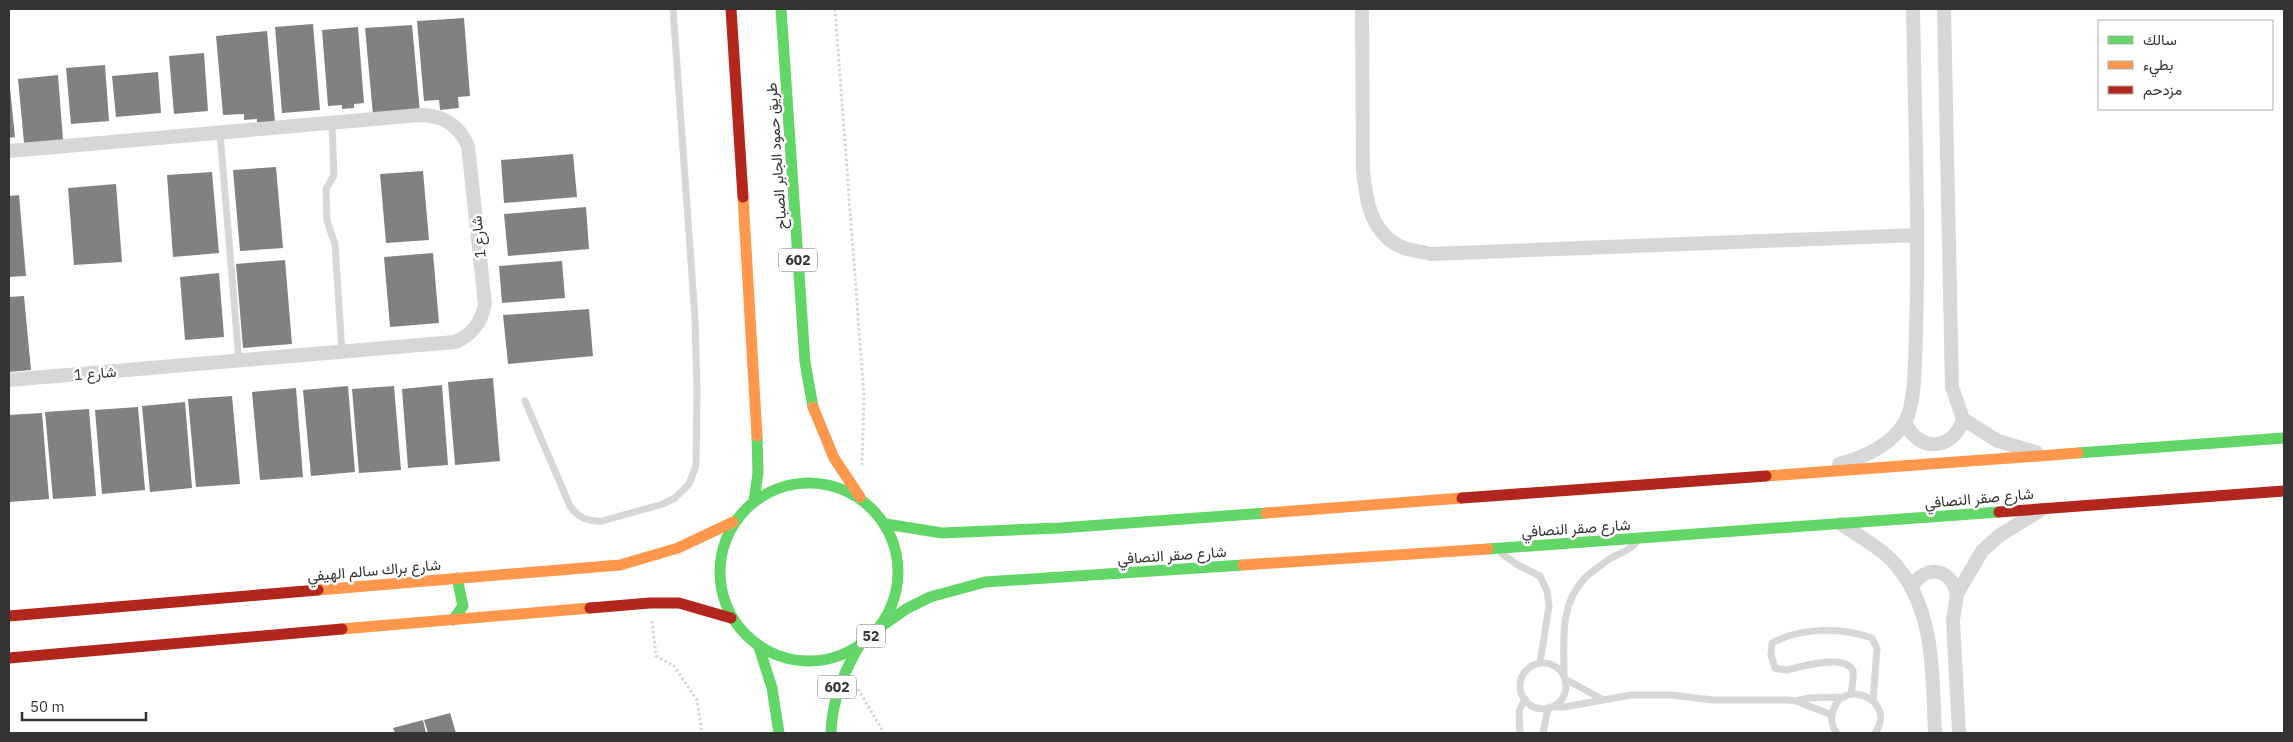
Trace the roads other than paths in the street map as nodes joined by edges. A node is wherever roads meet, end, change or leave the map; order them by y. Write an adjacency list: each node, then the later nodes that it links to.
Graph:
1 (673, 9): 14 (lane)
2 (731, 9): 22 (main road)
3 (781, 9): 21 (main road, طريق حمود الجابر الصباح / 602)
4 (1362, 9): 10 (street)
5 (1913, 9): 10 (street)
6 (1944, 9): 15 (street)
7 (332, 123): 8 (street, شارع 1); 11 (lane); 11 (street, شارع 1)
8 (220, 133): 9 (street, شارع 1); 12 (lane)
9 (9, 151)
10 (1917, 235): 16 (street)
11 (342, 352): 12 (street, شارع 1)
12 (239, 360): 13 (street, شارع 1)
13 (9, 380)
14 (525, 401)
15 (1963, 418): 16 (street); 18 (street)
16 (1906, 422): 19 (street)
17 (2284, 438): 18 (main road)
18 (2046, 456): 19 (main road)
19 (1807, 474): 25 (main road)
20 (2284, 492): 23 (main road, شارع صقر النصافي)
21 (860, 498): 22 (main road, 52); 25 (main road, 52)
22 (754, 500): 24 (main road, 52)
23 (2046, 508): 26 (main road, شارع صقر النصافي); 31 (street)
24 (733, 522): 29 (main road, شارع براك سالم الهيفي / 52); 35 (main road, 52)
25 (886, 524): 37 (main road, 52)
26 (1841, 524): 27 (main road, شارع صقر النصافي); 30 (street)
27 (1641, 538): 28 (main road, شارع صقر النصافي); 42 (lane)
28 (1495, 549): 37 (main road, شارع صقر النصافي); 41 (lane)
29 (457, 578): 33 (main road, شارع براك سالم الهيفي / 52); 36 (main road)
30 (1912, 588): 31 (street); 56 (street)
31 (1957, 594): 57 (street)
32 (9, 609): 33 (main road)
33 (22, 614): 34 (main road, شارع براك سالم الهيفي / 52)
34 (9, 616)
35 (731, 618): 36 (main road); 39 (main road, 52)
36 (453, 620): 40 (main road)
37 (879, 628): 38 (main road, 52)
38 (859, 646): 39 (main road, 52); 52 (main road, 602)
39 (759, 647): 51 (main road)
40 (9, 658)
41 (1540, 663): 42 (lane); 44 (lane)
42 (1564, 677): 45 (lane); 48 (lane)
43 (1848, 696): 46 (lane); 46 (lane); 47 (lane); 49 (lane)
44 (1525, 699): 48 (lane); 53 (lane)
45 (1602, 699): 47 (lane); 48 (lane)
46 (1873, 700): 55 (lane)
47 (1796, 701): 49 (lane)
48 (1550, 707): 54 (lane)
49 (1832, 715): 50 (lane)
50 (1835, 732)
51 (778, 733)
52 (832, 733)
53 (1520, 733)
54 (1543, 733)
55 (1875, 733)
56 (1935, 733)
57 (1959, 733)

